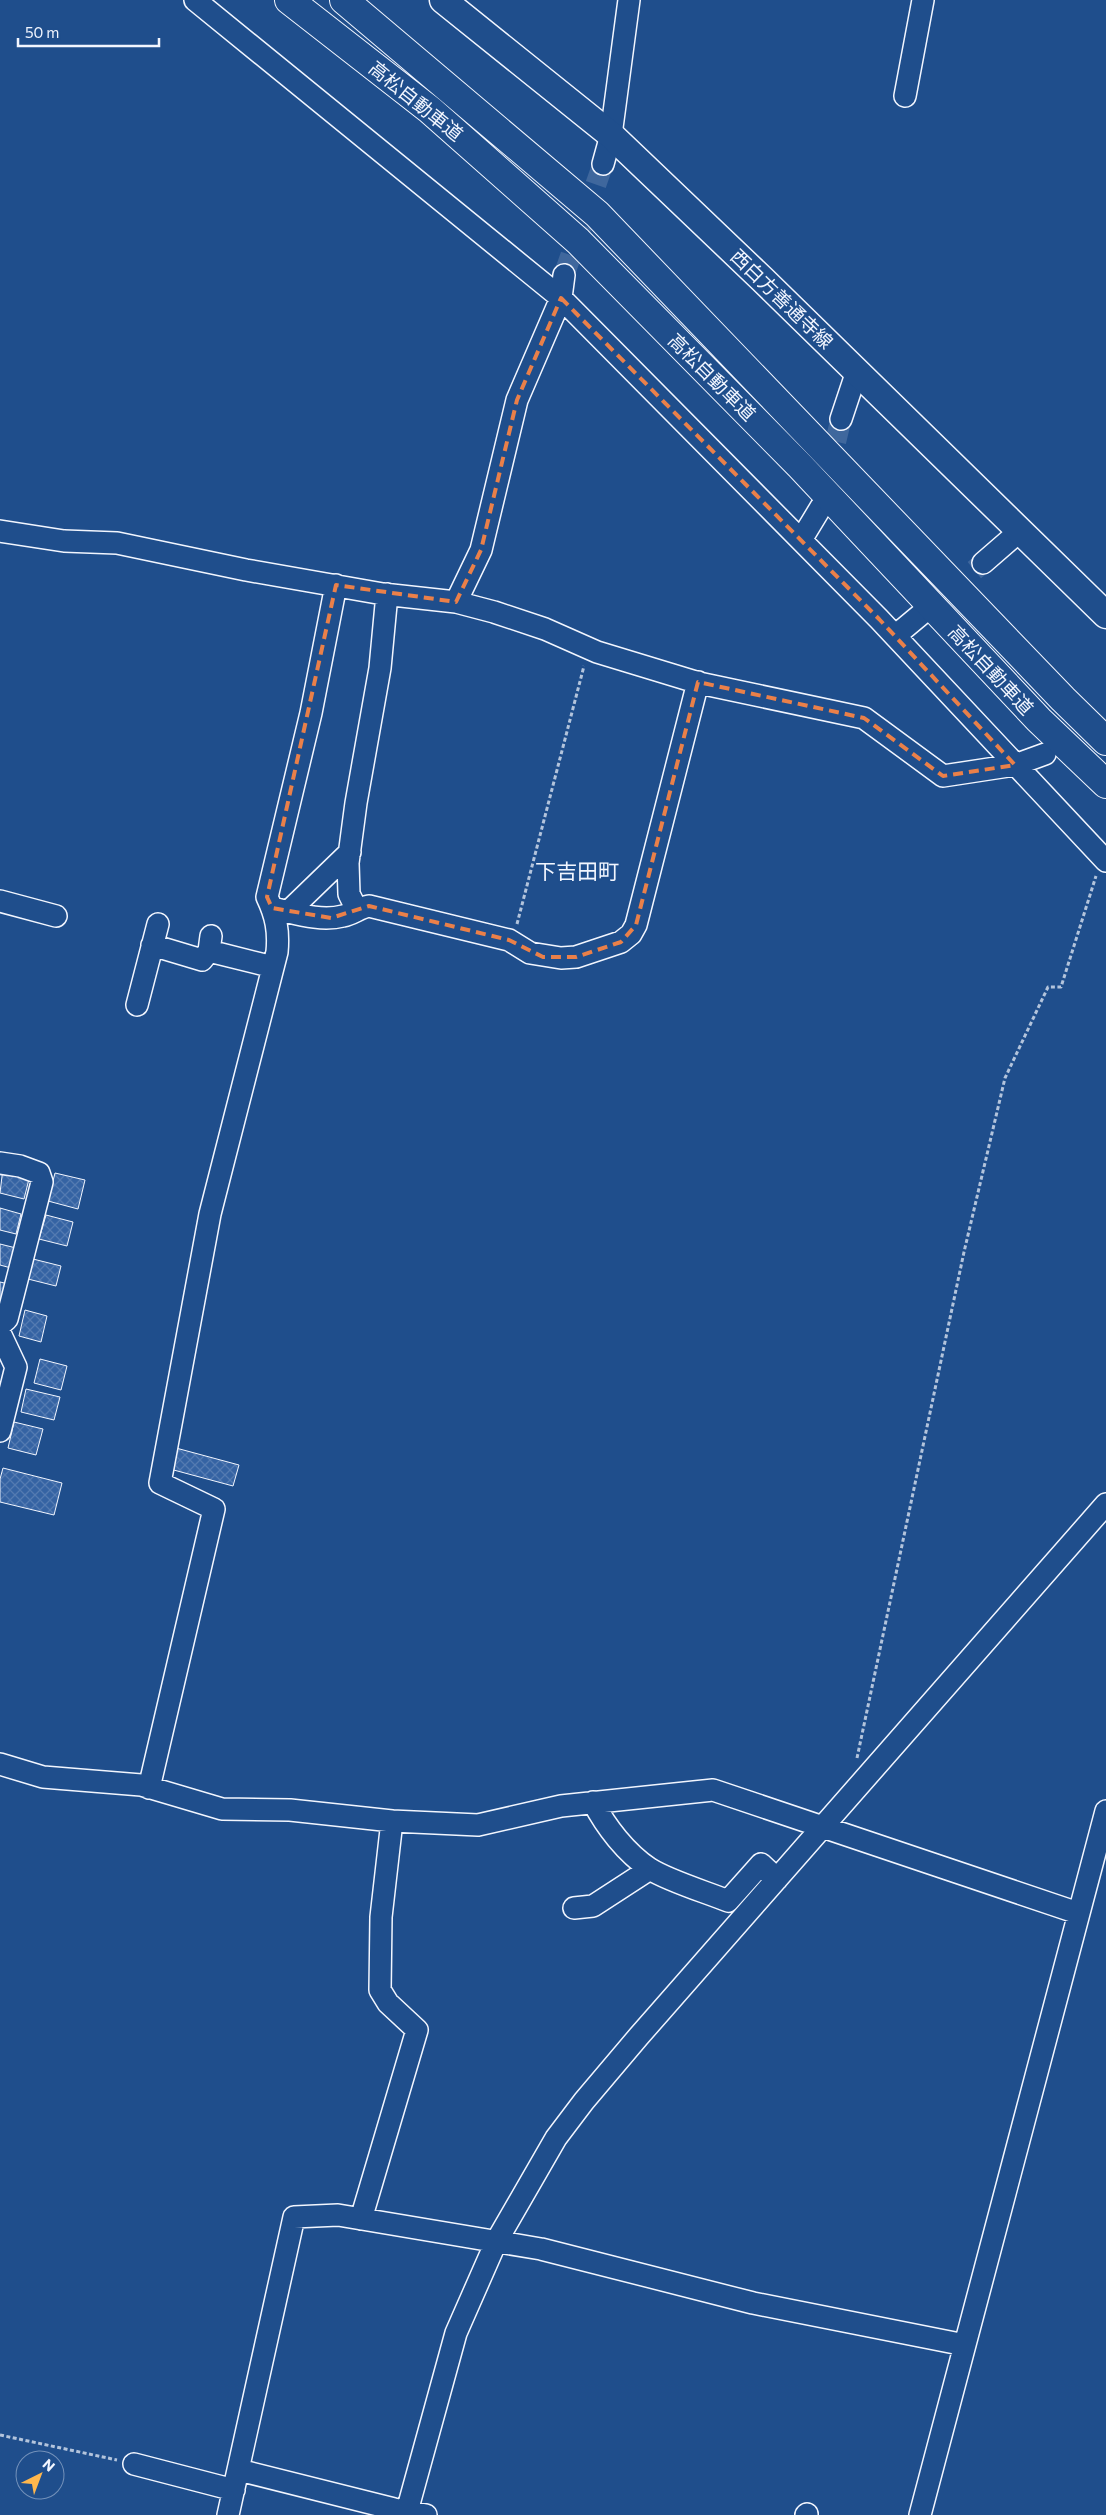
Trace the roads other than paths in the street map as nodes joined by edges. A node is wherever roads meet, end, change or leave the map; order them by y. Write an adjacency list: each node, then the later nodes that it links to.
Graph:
1 (195, 0): 11 (street)
2 (289, 0): 29 (highway, 高松自動車道)
3 (344, 0): 26 (highway, 高松自動車道)
4 (443, 0): 8 (main road, 西白方善通寺線)
5 (629, 0): 8 (street)
6 (923, 0): 7 (street)
7 (905, 96)
8 (611, 135): 9 (street); 12 (main road, 西白方善通寺線)
9 (603, 164)
10 (564, 275): 11 (street)
11 (561, 298): 17 (street); 21 (street)
12 (857, 371): 13 (street); 16 (main road, 西白方善通寺線)
13 (841, 419)
14 (821, 506): 17 (street)
15 (0, 531): 19 (street)
16 (1020, 531): 18 (street); 23 (main road, 西白方善通寺線)
17 (801, 540): 24 (street)
18 (983, 563)
19 (336, 585): 20 (street); 33 (street)
20 (387, 594): 21 (street); 30 (street)
21 (456, 602): 25 (street)
22 (925, 611): 24 (street)
23 (1106, 615)
24 (895, 636): 28 (street)
25 (698, 682): 28 (street); 34 (street)
26 (1106, 740)
27 (1045, 754): 28 (street)
28 (1015, 766): 31 (street)
29 (1106, 784)
30 (350, 852): 33 (street); 34 (street)
31 (1104, 859)
32 (0, 901): 35 (street)
33 (280, 910): 34 (street); 38 (street)
34 (357, 910)
35 (56, 916)
36 (158, 924): 37 (street)
37 (152, 945): 38 (street); 39 (street)
38 (273, 967): 46 (street)
39 (137, 1005)
40 (0, 1163): 41 (street)
41 (0, 1325)
42 (0, 1333): 43 (street)
43 (0, 1432)
44 (1106, 1504): 50 (street)
45 (0, 1764): 46 (street)
46 (149, 1788): 49 (street)
47 (593, 1802): 49 (street); 50 (street); 51 (street)
48 (1106, 1811): 54 (street)
49 (392, 1821): 55 (street)
50 (822, 1827): 52 (street); 54 (street)
51 (650, 1869): 52 (street); 53 (street)
52 (777, 1879): 56 (street)
53 (574, 1908)
54 (1078, 1913): 57 (street)
55 (361, 2219): 56 (street); 59 (street)
56 (496, 2242): 57 (street); 60 (street)
57 (965, 2345): 62 (street)
58 (134, 2464): 59 (street)
59 (237, 2480): 60 (street); 61 (street)
60 (413, 2514)
61 (228, 2515)
62 (920, 2515)

